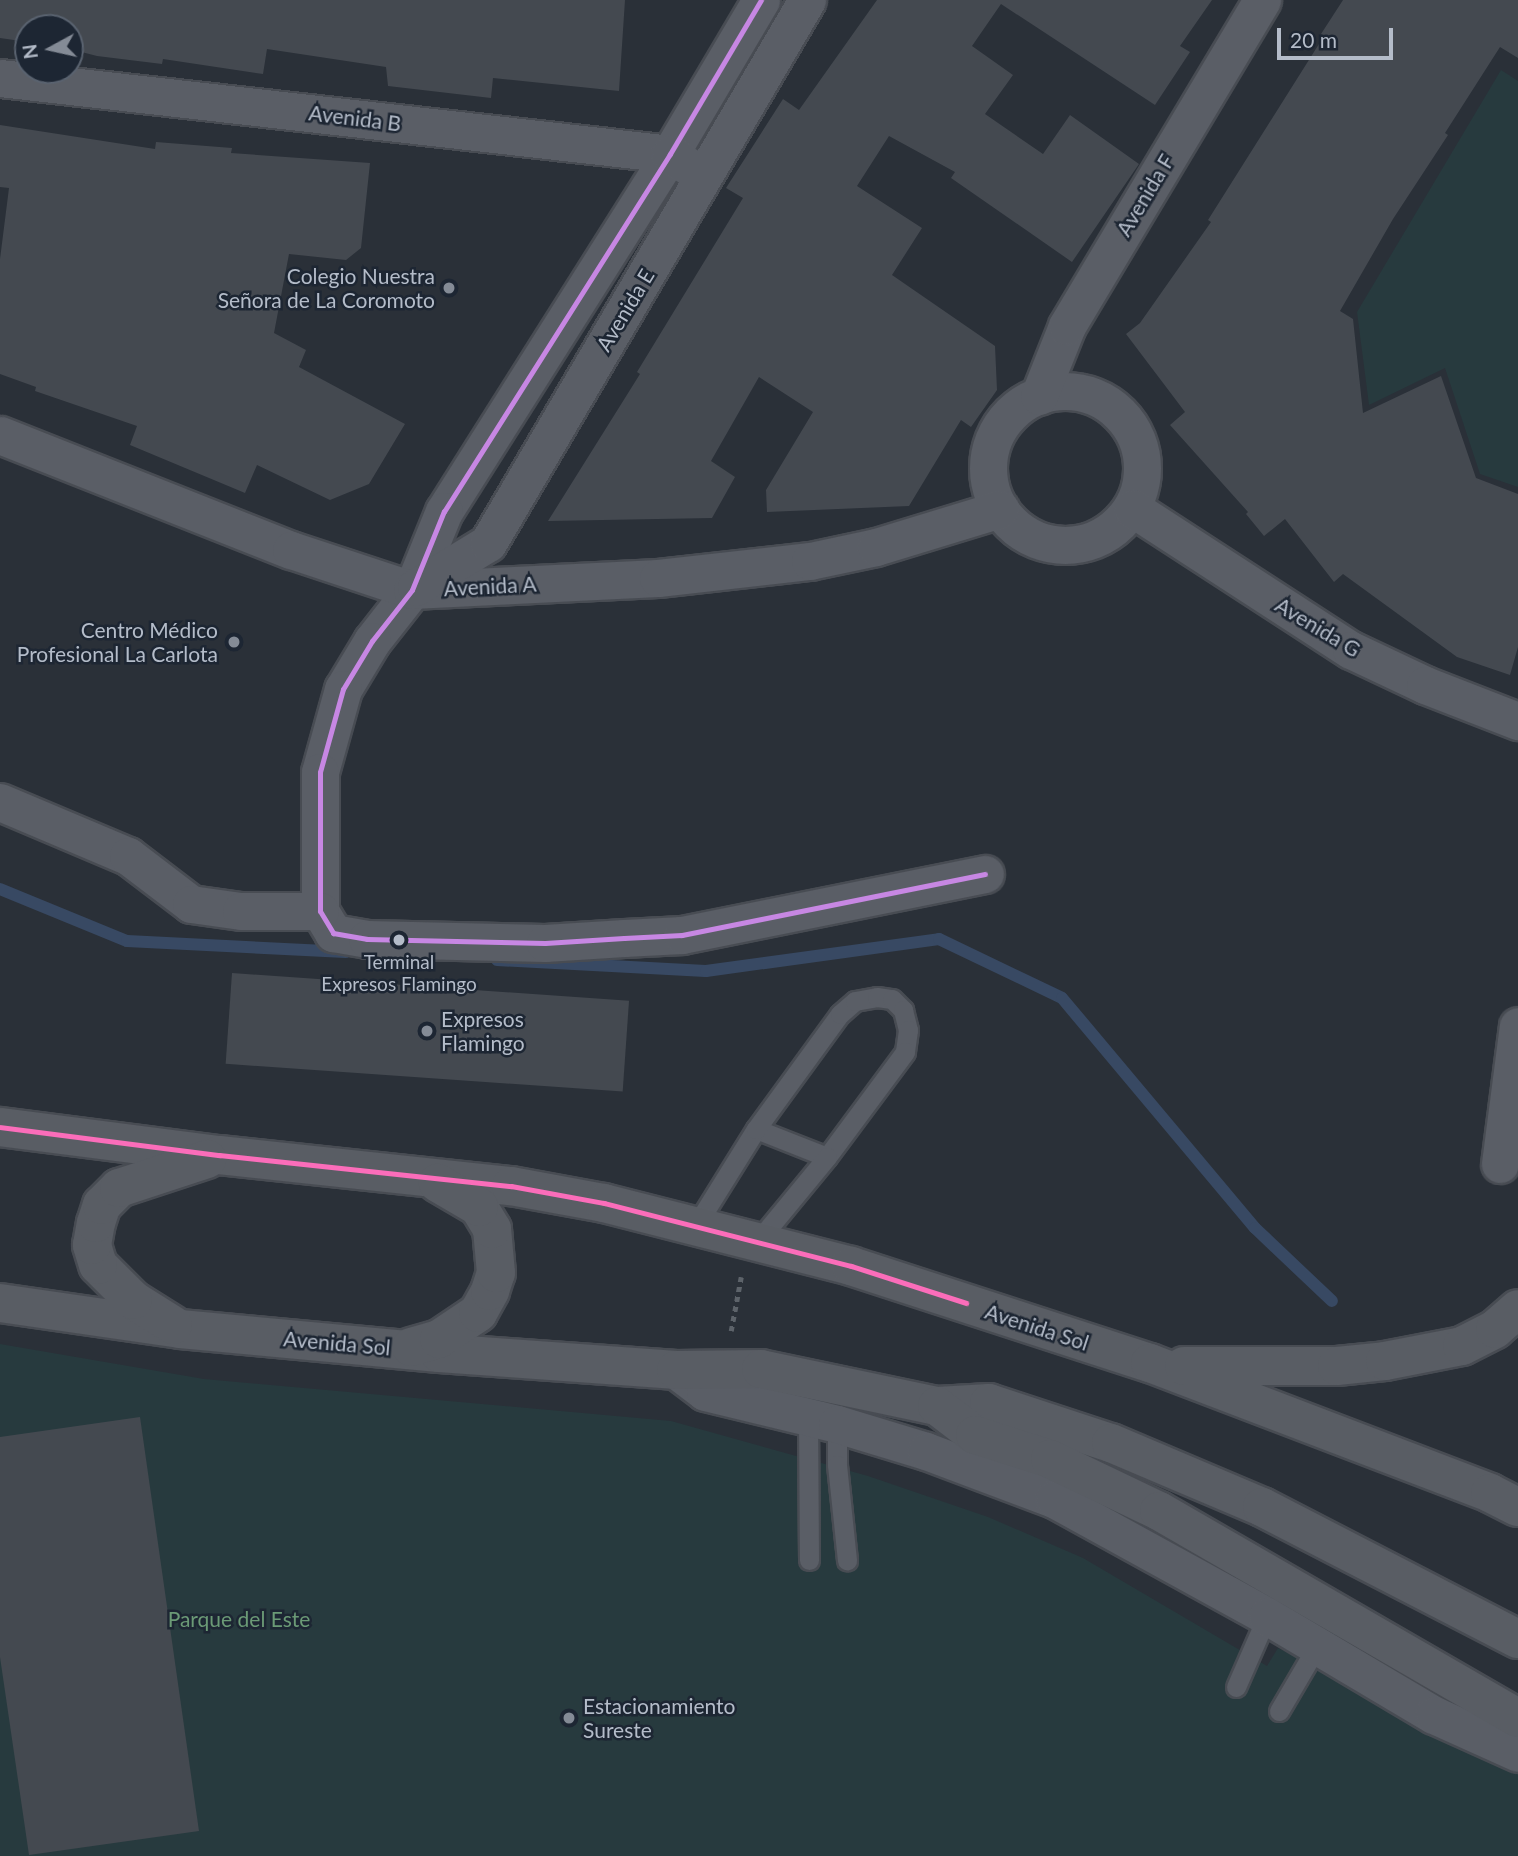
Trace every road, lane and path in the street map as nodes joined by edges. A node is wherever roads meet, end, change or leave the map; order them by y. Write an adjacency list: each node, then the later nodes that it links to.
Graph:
1 (761, 0): 5 (street, Avenida E)
2 (807, 0): 6 (street, Avenida E)
3 (1262, 0): 7 (street, Avenida F)
4 (0, 78): 5 (street, Avenida B)
5 (670, 154): 6 (street, Avenida B); 11 (street, Avenida E)
6 (704, 176): 11 (street, Avenida E)
7 (1039, 396): 9 (street); 10 (street)
8 (0, 435): 11 (street, Avenida A)
9 (1132, 508): 10 (street); 12 (street, Avenida G)
10 (1000, 509): 11 (street, Avenida A)
11 (412, 590): 15 (street, Avenida E)
12 (1518, 721)
13 (0, 802): 15 (street)
14 (985, 874): 15 (street)
15 (320, 911)
16 (1518, 1026): 21 (street)
17 (0, 1127): 19 (main road, Avenida Sol)
18 (756, 1129): 20 (lane); 20 (lane); 23 (lane)
19 (219, 1155): 22 (main road, Avenida Sol); 27 (main road)
20 (827, 1157): 24 (lane)
21 (1500, 1164)
22 (427, 1178): 23 (main road, Avenida Sol); 29 (main road)
23 (695, 1227): 24 (main road, Avenida Sol)
24 (749, 1254): 28 (path); 30 (main road, Avenida Sol)
25 (0, 1303): 27 (main road, Avenida Sol)
26 (1518, 1309): 30 (main road)
27 (180, 1329): 29 (main road, Avenida Sol)
28 (731, 1333)
29 (403, 1349): 31 (main road, Avenida Sol)
30 (1150, 1363): 34 (main road, Avenida Sol)
31 (676, 1370): 32 (main road, Avenida Sol); 33 (street)
32 (937, 1406): 38 (main road, Avenida Sol); 42 (main road, Avenida Sol)
33 (822, 1420): 35 (lane); 36 (lane); 37 (street)
34 (1518, 1507)
35 (809, 1560)
36 (847, 1560)
37 (1267, 1616): 39 (street); 40 (lane)
38 (1518, 1639)
39 (1316, 1648): 41 (lane); 43 (street)
40 (1236, 1687)
41 (1279, 1711)
42 (1518, 1718)
43 (1518, 1753)

